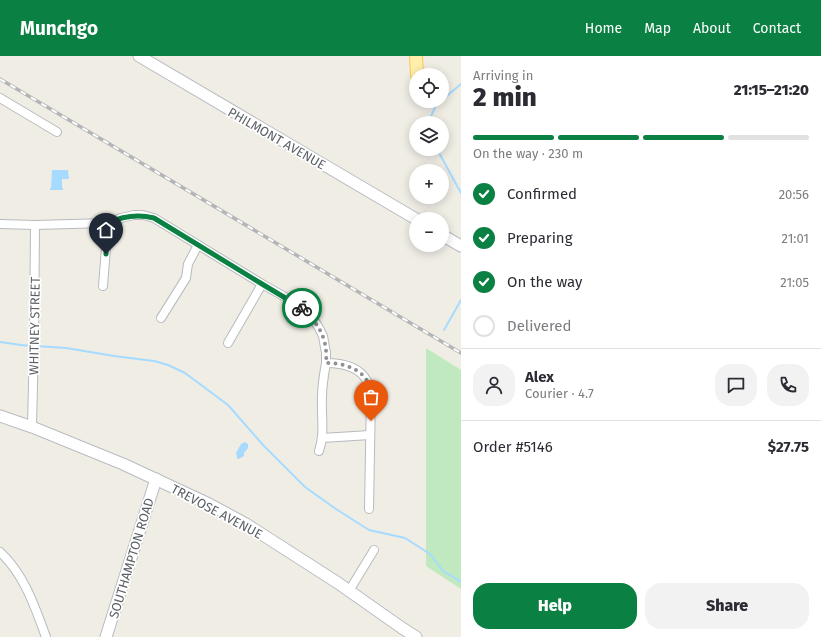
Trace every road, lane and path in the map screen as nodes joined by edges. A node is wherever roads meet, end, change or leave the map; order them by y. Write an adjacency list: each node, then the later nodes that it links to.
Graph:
1 (139, 56): 6 (street, PHILMONT AVENUE)
2 (416, 56): 3 (main road)
3 (417, 68)
4 (0, 98): 5 (street)
5 (57, 132)
6 (409, 215)
7 (108, 223): 9 (street); 11 (street); 14 (street)
8 (0, 224): 9 (street)
9 (35, 225): 19 (street, WHITNEY STREET)
10 (449, 239): 12 (street)
11 (198, 245): 13 (street); 15 (street)
12 (461, 246)
13 (262, 284): 16 (street); 17 (street)
14 (103, 286)
15 (160, 318)
16 (228, 343)
17 (326, 363): 20 (street); 21 (street)
18 (0, 416): 19 (street, TREVOSE AVENUE)
19 (32, 427): 23 (street, TREVOSE AVENUE)
20 (370, 435): 21 (street); 24 (street)
21 (322, 438): 22 (street)
22 (319, 451)
23 (156, 479): 27 (street, TREVOSE AVENUE); 29 (street, SOUTHAMPTON ROAD)
24 (370, 509)
25 (374, 550): 27 (street)
26 (0, 552): 28 (street)
27 (349, 591): 30 (street, TREVOSE AVENUE)
28 (46, 637)
29 (106, 637)
30 (416, 637)

